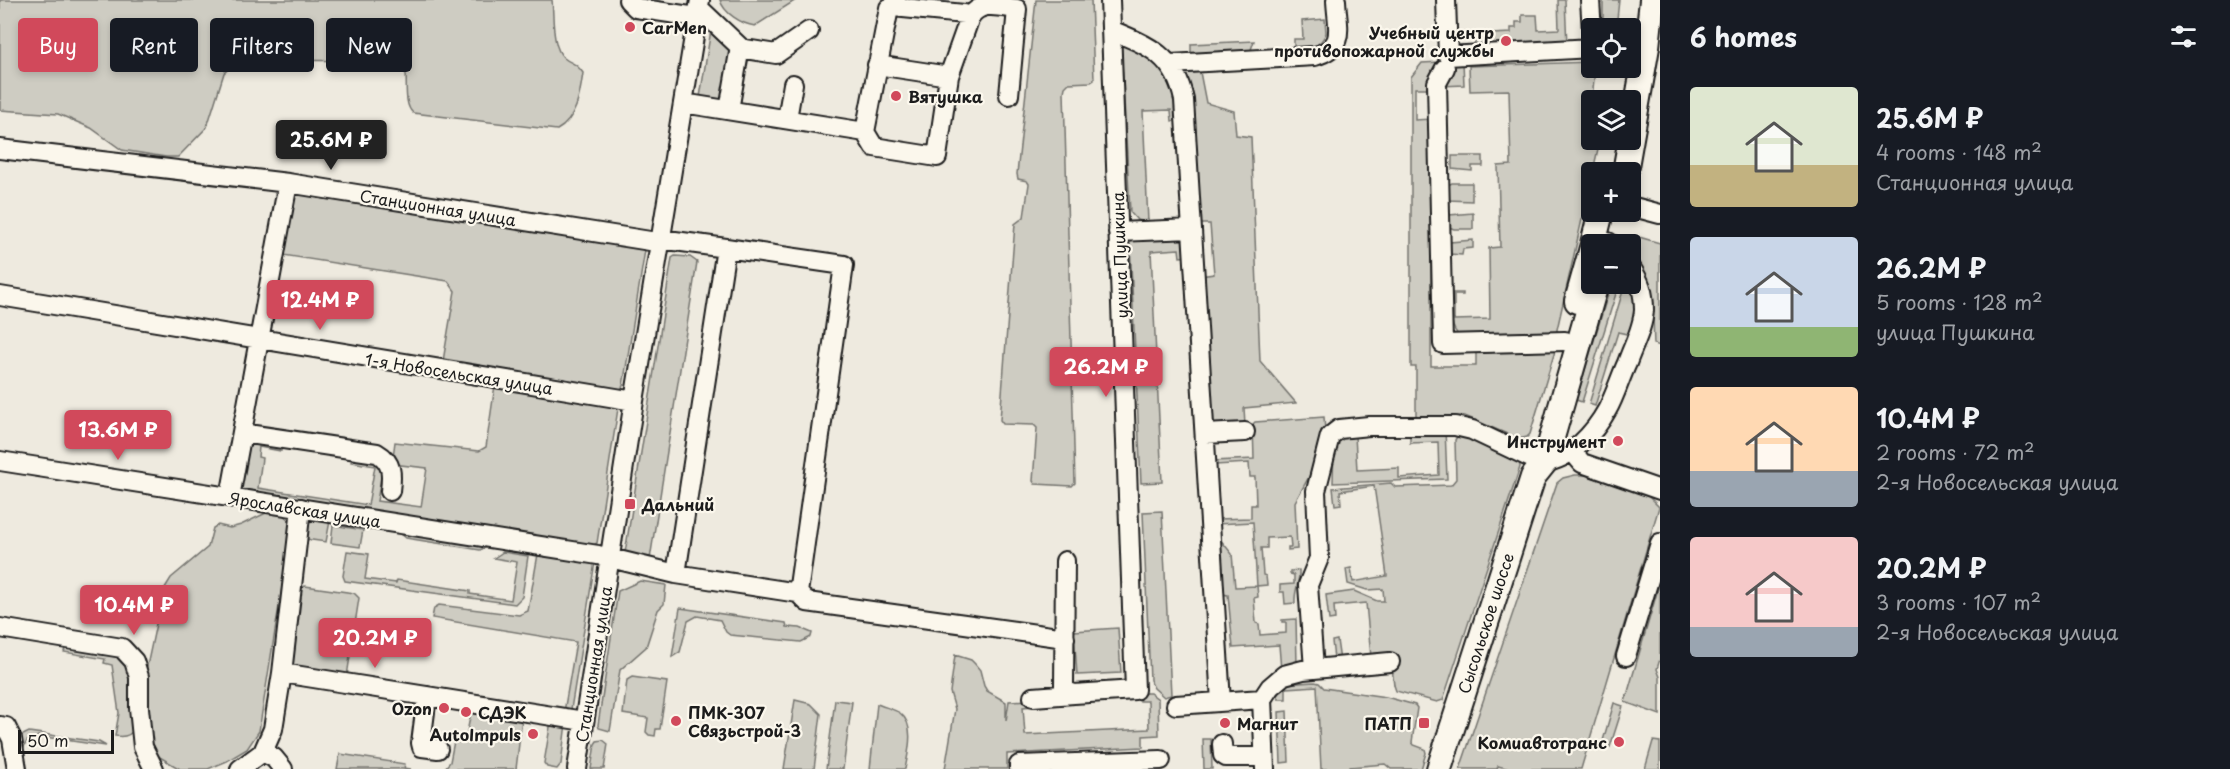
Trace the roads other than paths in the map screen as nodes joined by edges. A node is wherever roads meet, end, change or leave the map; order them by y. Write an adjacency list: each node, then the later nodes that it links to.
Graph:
1 (628, 0): 8 (street)
2 (1110, 0): 12 (street, улица Пушкина)
3 (1336, 0): 16 (street)
4 (1446, 0): 15 (street)
5 (1590, 0): 10 (street)
6 (1637, 0): 11 (main road)
7 (1652, 0): 27 (main road)
8 (699, 8): 14 (street); 22 (street, Станционная улица)
9 (970, 16): 17 (street); 19 (street); 21 (street)
10 (1591, 18)
11 (1635, 18)
12 (1111, 30): 16 (street); 32 (street, улица Пушкина)
13 (809, 31): 14 (street)
14 (739, 48): 23 (street)
15 (1581, 49)
16 (1170, 64): 31 (street)
17 (877, 65): 19 (street); 25 (street)
18 (1445, 68): 40 (street)
19 (949, 76): 25 (street)
20 (793, 84): 24 (street)
21 (1009, 95)
22 (683, 103): 23 (street); 33 (street, Станционная улица)
23 (729, 110): 24 (street)
24 (787, 119): 25 (street)
25 (865, 132)
26 (0, 149): 28 (street, Станционная улица)
27 (1627, 162)
28 (288, 183): 33 (street, Станционная улица); 39 (street)
29 (1641, 209): 30 (street)
30 (1660, 214)
31 (1192, 229): 32 (street); 44 (street)
32 (1118, 232): 63 (street, улица Пушкина)
33 (660, 240): 34 (street); 41 (street, Станционная улица)
34 (726, 248): 55 (street); 56 (street)
35 (1641, 281): 45 (street)
36 (1583, 294): 40 (main road, Сысольское шоссе)
37 (1593, 294): 47 (main road, Сысольское шоссе)
38 (0, 297): 39 (street, 1-я Новосельская улица)
39 (259, 339): 41 (street, 1-я Новосельская улица); 43 (street)
40 (1565, 341): 47 (main road, Сысольское шоссе)
41 (634, 401): 53 (street, Станционная улица)
42 (1245, 432): 44 (street)
43 (242, 433): 49 (street); 50 (street)
44 (1205, 434): 67 (street)
45 (1571, 450): 47 (street); 48 (street)
46 (0, 461): 50 (street, Ярославская улица)
47 (1536, 466): 61 (street); 83 (main road, Сысольское шоссе)
48 (1660, 490)
49 (390, 491)
50 (230, 497): 51 (street, Ярославская улица)
51 (301, 508): 53 (street, Ярославская улица); 62 (street)
52 (1660, 543): 59 (street)
53 (610, 557): 55 (street, Ярославская улица); 69 (street, Станционная улица)
54 (1065, 561): 58 (street)
55 (676, 574): 56 (street, Ярославская улица)
56 (798, 593): 58 (street, Ярославская улица)
57 (0, 628): 78 (street)
58 (1065, 638): 63 (street)
59 (1626, 656)
60 (1390, 662): 61 (street)
61 (1314, 669): 66 (street)
62 (282, 673): 64 (street); 73 (street)
63 (1074, 694): 65 (street)
64 (427, 696): 69 (street); 72 (street)
65 (1033, 697)
66 (1262, 699): 67 (street); 75 (street)
67 (1221, 702): 68 (street)
68 (1176, 705)
69 (584, 721): 81 (street, Станционная улица)
70 (0, 726): 77 (street)
71 (1222, 744): 75 (street)
72 (438, 749)
73 (263, 752): 79 (street); 80 (street)
74 (1162, 759): 76 (street)
75 (1264, 763)
76 (1080, 766): 82 (street)
77 (17, 769)
78 (154, 769)
79 (240, 769)
80 (283, 769)
81 (577, 769)
82 (1019, 769)
83 (1439, 769)

